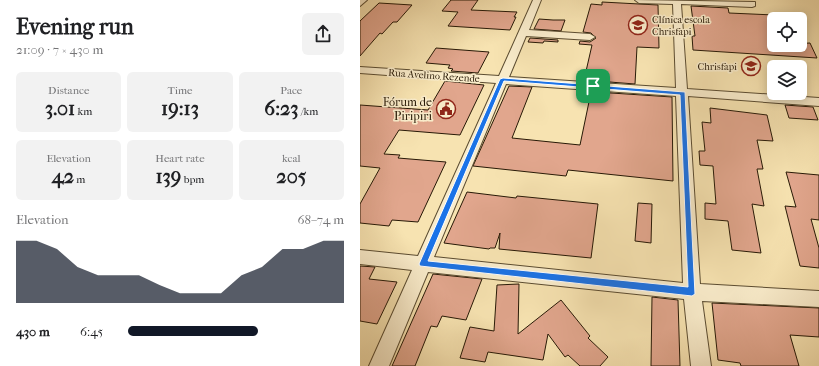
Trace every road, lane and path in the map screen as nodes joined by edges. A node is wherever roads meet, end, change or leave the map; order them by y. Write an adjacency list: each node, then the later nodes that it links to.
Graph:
1 (363, 0): 5 (street)
2 (537, 0): 7 (street)
3 (639, 0): 4 (street)
4 (677, 2): 6 (street); 11 (street)
5 (360, 3)
6 (752, 4)
7 (523, 33): 8 (street); 10 (street)
8 (590, 37)
9 (360, 70): 10 (street, Rua Avelino Rezende)
10 (503, 79): 11 (street, Rua Avelino Rezende); 14 (street)
11 (683, 93): 12 (street, Rua Avelino Rezende); 15 (street)
12 (819, 102)
13 (360, 257): 14 (street)
14 (423, 264): 15 (street); 17 (street)
15 (692, 292): 16 (street); 18 (street)
16 (816, 298)
17 (379, 366)
18 (701, 366)

